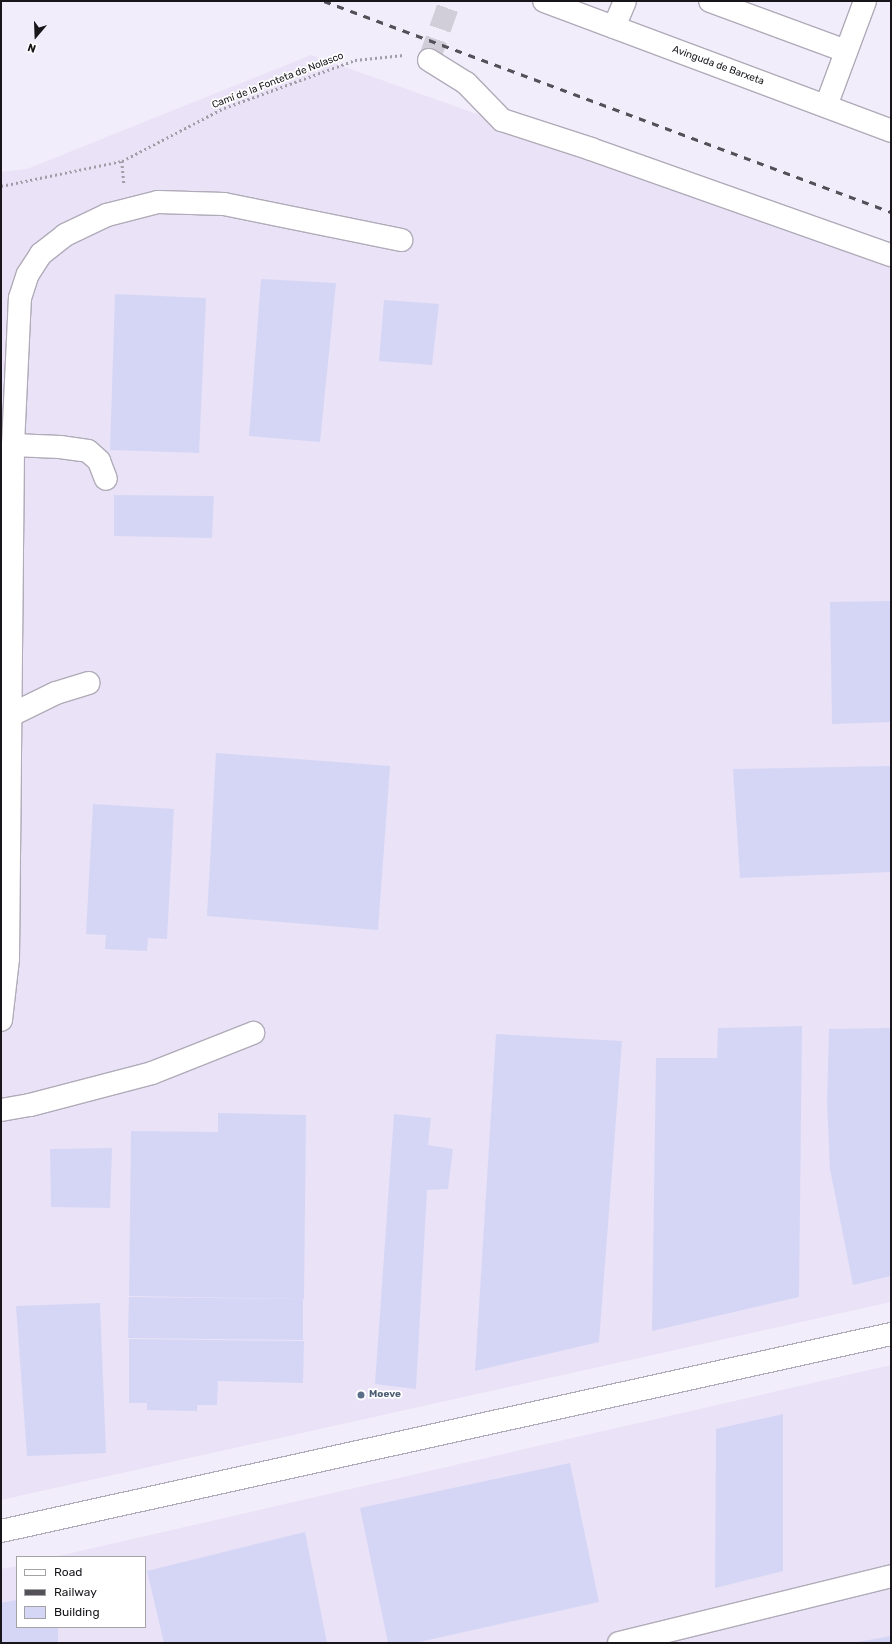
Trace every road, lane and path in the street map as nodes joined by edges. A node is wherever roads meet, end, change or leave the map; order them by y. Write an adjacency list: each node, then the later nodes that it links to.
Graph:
1 (544, 1): 5 (street, Avinguda de Barxeta)
2 (625, 1): 5 (street)
3 (710, 1): 6 (street)
4 (865, 1): 6 (street)
5 (614, 27): 8 (street, Avinguda de Barxeta)
6 (846, 51): 8 (street)
7 (428, 60): 10 (path, Camí de la Fonteta de Nolasco); 12 (street)
8 (826, 106): 9 (street, Avinguda de Barxeta)
9 (891, 131)
10 (1, 186)
11 (401, 240): 13 (street)
12 (891, 255)
13 (13, 445): 14 (street); 16 (street)
14 (106, 479)
15 (89, 683): 16 (street)
16 (11, 715): 17 (street)
17 (1, 1020)
18 (253, 1033): 19 (street)
19 (1, 1110)
20 (891, 1334): 21 (street)
21 (1, 1531)
22 (891, 1576): 23 (street)
23 (619, 1643)

